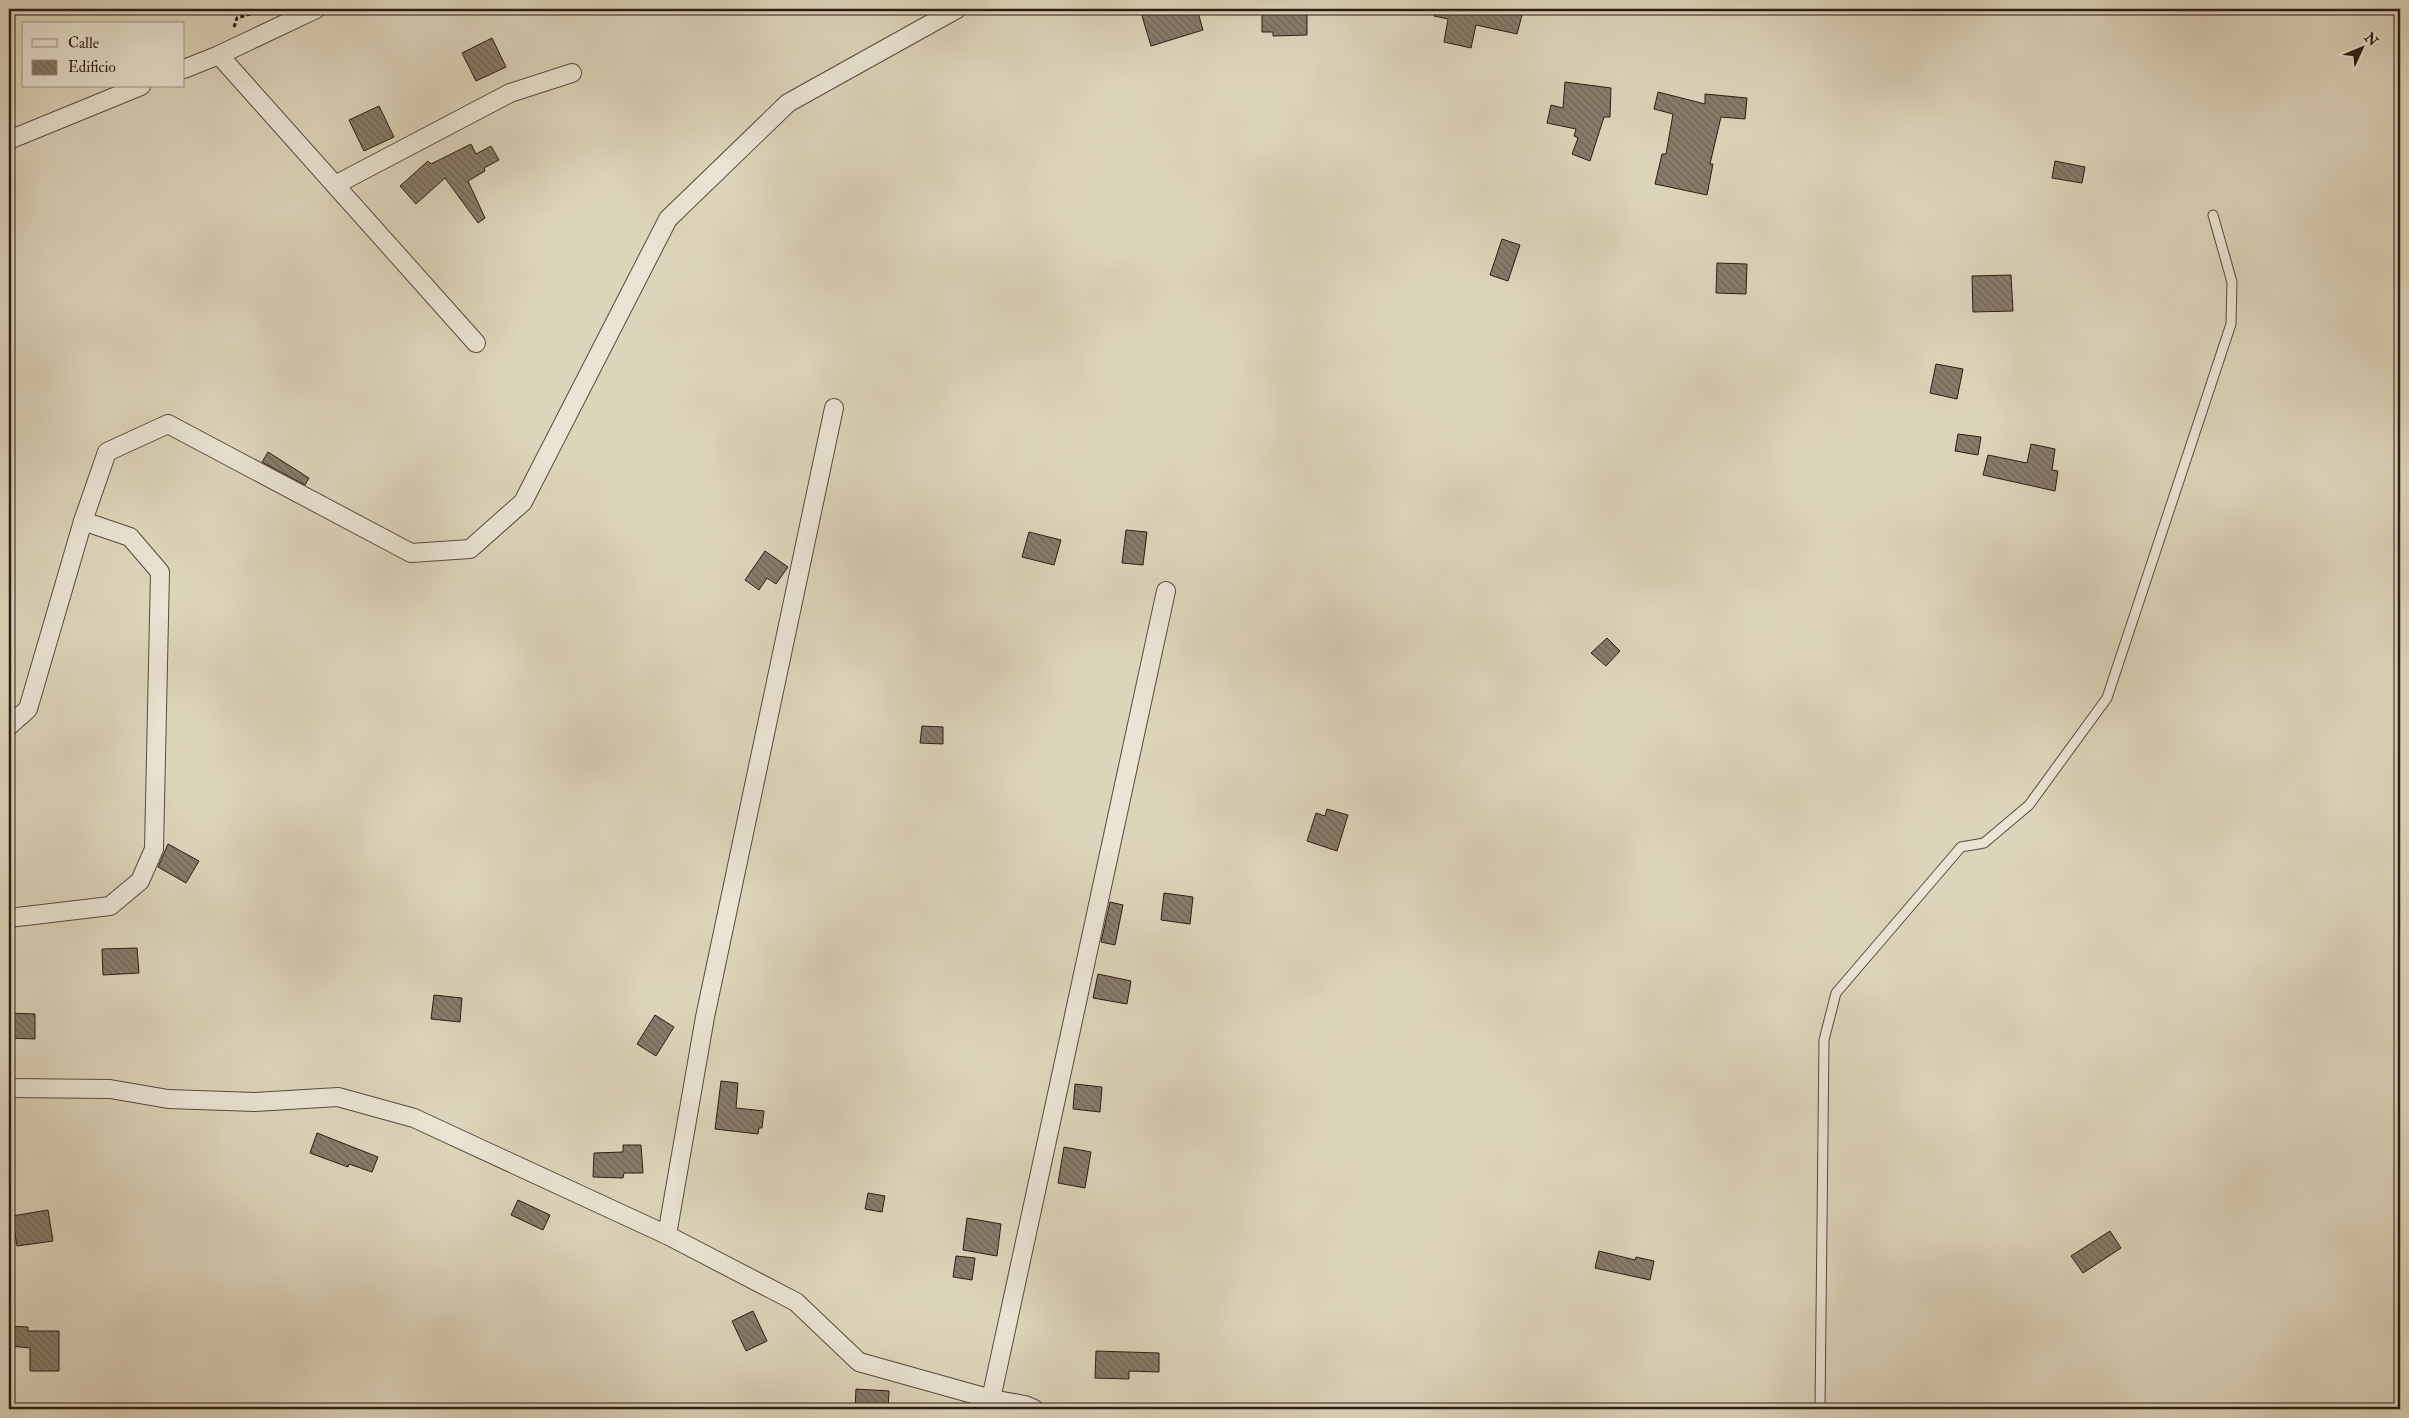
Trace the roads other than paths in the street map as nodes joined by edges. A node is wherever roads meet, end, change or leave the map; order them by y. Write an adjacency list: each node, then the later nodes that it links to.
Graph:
1 (316, 9): 3 (street)
2 (957, 9): 12 (street)
3 (219, 55): 4 (street); 8 (street)
4 (185, 69)
5 (572, 73): 8 (street)
6 (136, 88): 7 (street)
7 (9, 140)
8 (335, 185): 10 (street)
9 (2214, 215): 20 (lane)
10 (476, 343)
11 (834, 408): 17 (street)
12 (83, 521): 14 (street); 15 (street)
13 (1166, 591): 18 (street)
14 (9, 726)
15 (9, 918)
16 (9, 1088): 17 (street)
17 (667, 1235): 18 (street)
18 (991, 1399): 19 (street)
19 (1028, 1408)
20 (1820, 1409)

